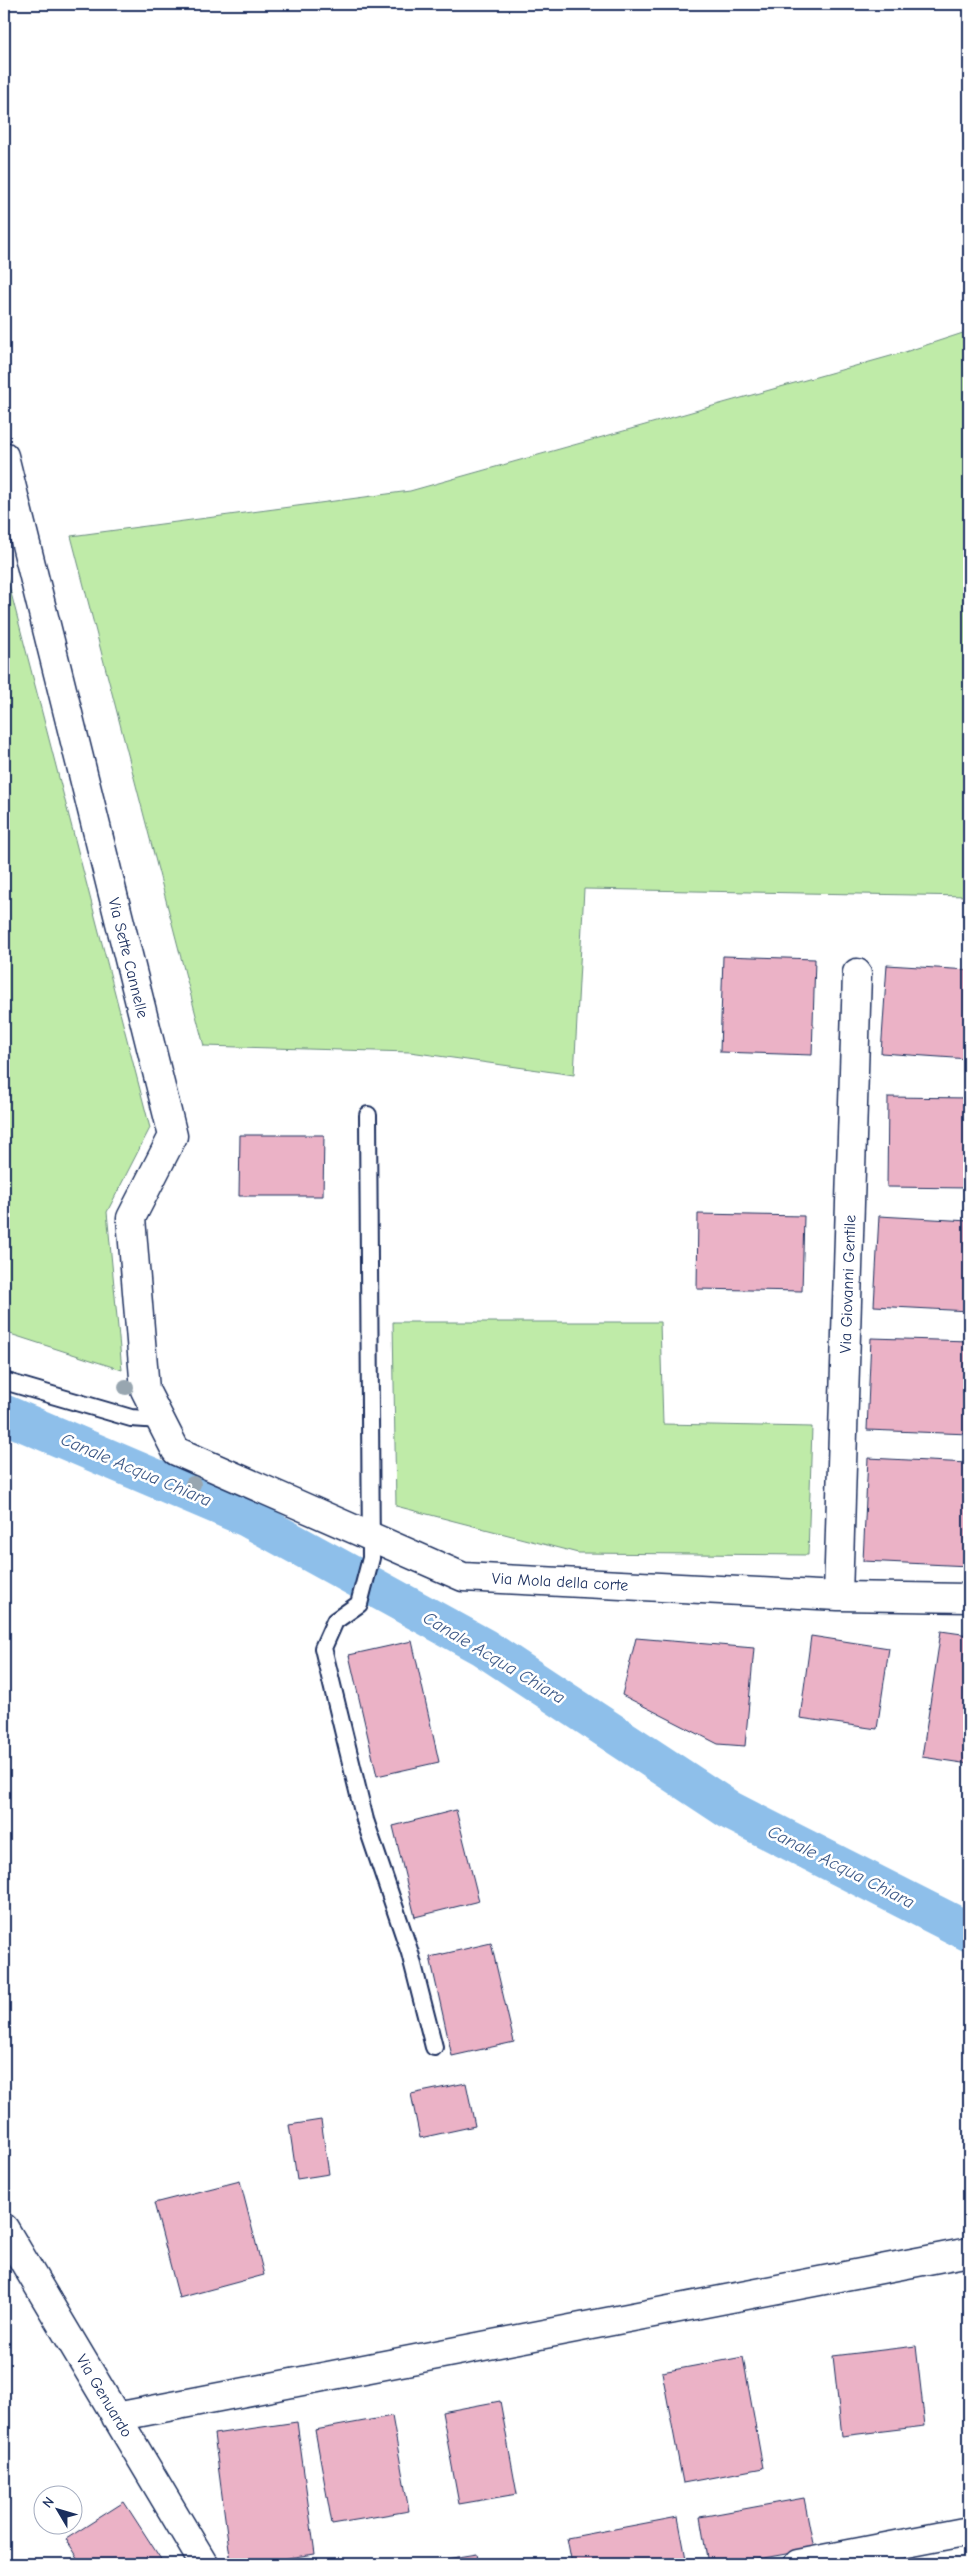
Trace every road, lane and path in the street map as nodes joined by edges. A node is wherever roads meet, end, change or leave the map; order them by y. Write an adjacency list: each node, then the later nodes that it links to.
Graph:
1 (4, 456): 5 (street, Via Sette Cannelle)
2 (857, 973): 8 (street, Via Giovanni Gentile)
3 (368, 1115): 7 (lane)
4 (4, 1381): 5 (lane)
5 (160, 1420): 6 (street, Via Sette Cannelle)
6 (176, 1451): 7 (street, Via Mola della corte)
7 (371, 1547): 8 (street, Via Mola della corte); 10 (lane)
8 (838, 1596): 9 (street, Via Mola della corte)
9 (969, 1598)
10 (434, 2048)
11 (4, 2228): 13 (street, Via Genuardo)
12 (969, 2252): 13 (street)
13 (116, 2417): 15 (street, Via Genuardo)
14 (969, 2531): 16 (street)
15 (204, 2564)
16 (798, 2564)

